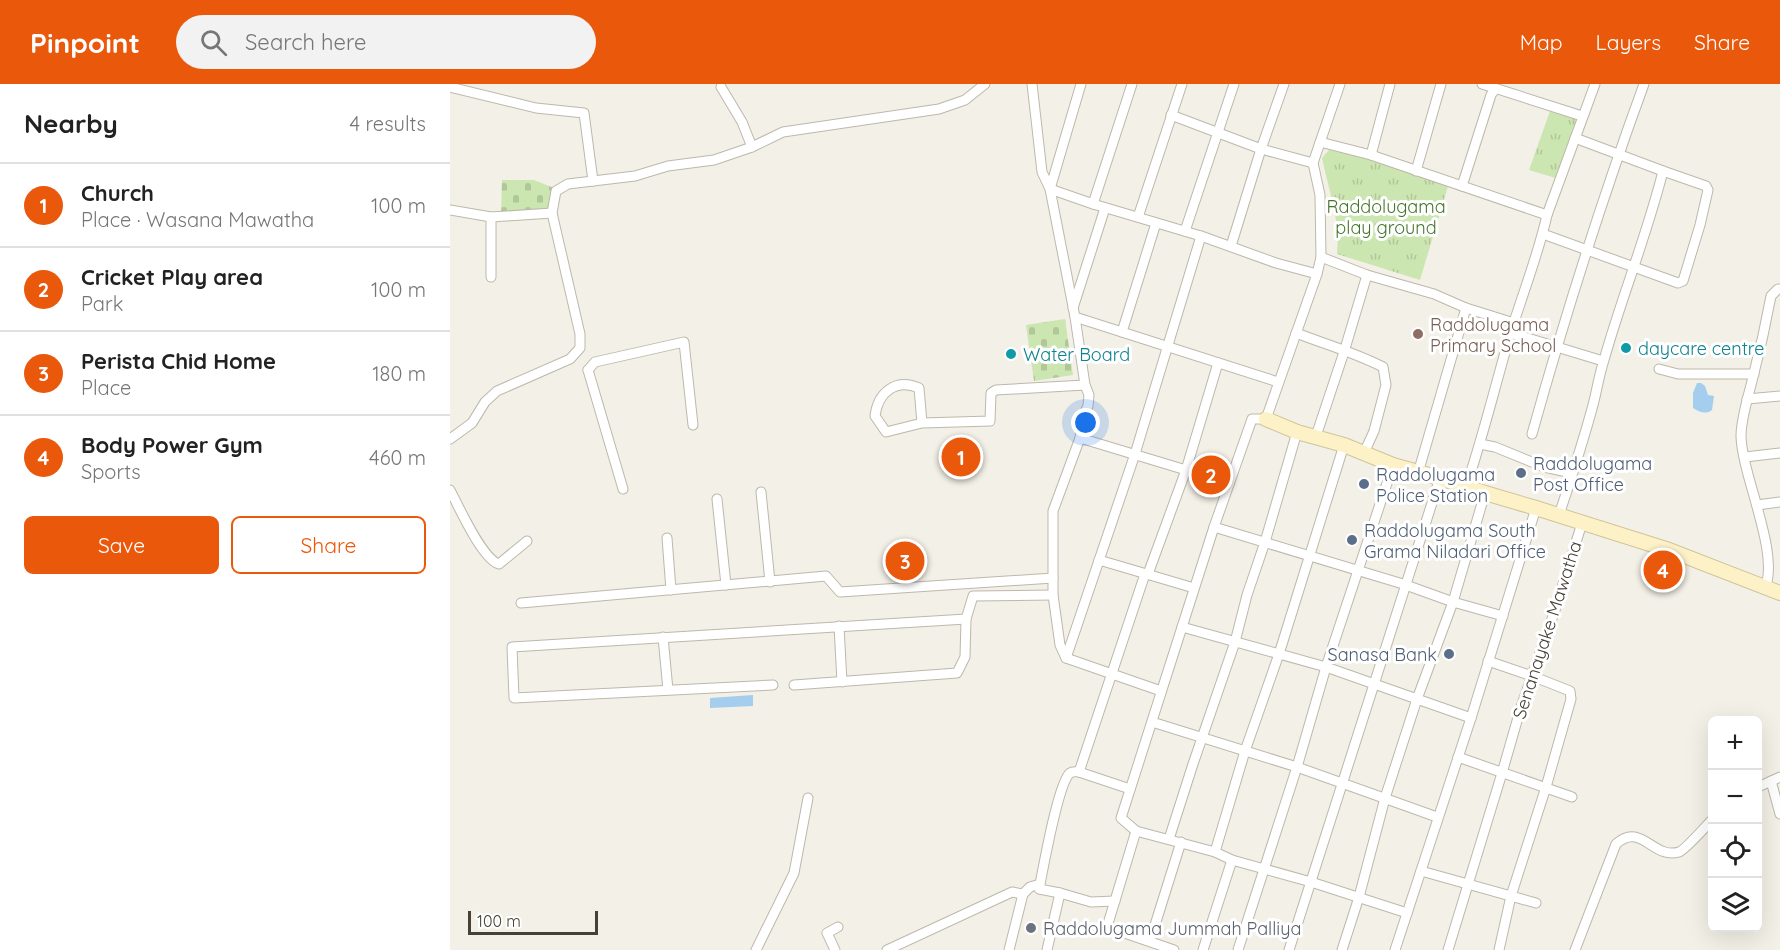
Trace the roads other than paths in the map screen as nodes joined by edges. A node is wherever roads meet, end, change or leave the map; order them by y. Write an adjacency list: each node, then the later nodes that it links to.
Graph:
1 (985, 84): 21 (street)
2 (1032, 84): 30 (street)
3 (1081, 84): 30 (street)
4 (1132, 84): 31 (street)
5 (1182, 84): 16 (street)
6 (1234, 84): 18 (street)
7 (1284, 84): 22 (street)
8 (1340, 84): 20 (street)
9 (1390, 84): 24 (street)
10 (1441, 84): 26 (street)
11 (1595, 84): 17 (street)
12 (1644, 84): 23 (street)
13 (454, 86): 28 (street)
14 (1489, 86): 17 (street); 29 (street)
15 (721, 87): 21 (street)
16 (1171, 115): 18 (street); 37 (street)
17 (1582, 116): 19 (street)
18 (1218, 132): 22 (street); 39 (street)
19 (1575, 138): 23 (street); 35 (street)
20 (1320, 142): 24 (street); 25 (street)
21 (752, 147): 28 (street)
22 (1261, 149): 25 (street); 42 (street)
23 (1618, 154): 27 (street); 43 (street)
24 (1371, 155): 26 (street)
25 (1313, 163): 44 (street)
26 (1416, 171): 29 (street)
27 (1663, 171): 45 (street); 45 (street)
28 (593, 182): 34 (street)
29 (1462, 186): 35 (street)
30 (1050, 189): 31 (street); 51 (street)
31 (1094, 204): 32 (street)
32 (1105, 208): 37 (street); 51 (street)
33 (450, 210): 36 (street)
34 (552, 213): 36 (street); 61 (street)
35 (1547, 215): 40 (street)
36 (491, 217): 48 (street)
37 (1138, 217): 38 (street)
38 (1156, 222): 39 (street); 53 (street)
39 (1185, 231): 41 (street)
40 (1543, 234): 43 (street); 52 (street)
41 (1201, 236): 42 (street); 56 (street)
42 (1231, 246): 46 (street)
43 (1587, 251): 45 (street); 57 (street)
44 (1321, 257): 46 (street); 47 (street)
45 (1634, 268): 59 (street)
46 (1317, 274): 54 (street)
47 (1367, 275): 50 (street); 58 (street)
48 (491, 278)
49 (1780, 289): 63 (street)
50 (1466, 308): 52 (street); 84 (street)
51 (1074, 313): 53 (street); 65 (street)
52 (1514, 323): 55 (street)
53 (1122, 332): 56 (street)
54 (1296, 333): 58 (street); 64 (street)
55 (1511, 333): 57 (street); 76 (street)
56 (1168, 347): 60 (street); 80 (street)
57 (1556, 348): 59 (street); 72 (street)
58 (1344, 352): 73 (street); 78 (street)
59 (1603, 361): 85 (street)
60 (1218, 363): 64 (street); 83 (street)
61 (579, 364): 70 (street); 75 (street); 89 (street)
62 (1659, 369): 63 (street)
63 (1754, 374): 67 (street)
64 (1278, 382): 68 (street)
65 (1085, 385): 69 (street); 74 (street)
66 (1780, 396): 67 (street)
67 (1747, 399): 81 (street)
68 (1266, 419): 71 (street); 87 (street)
69 (922, 423): 69 (street)
70 (693, 425)
71 (1298, 432): 73 (street); 102 (street)
72 (1532, 435)
73 (1316, 436): 77 (street)
74 (1080, 438): 80 (street); 107 (street)
75 (450, 439)
76 (1480, 444): 85 (street); 88 (street)
77 (1344, 445): 78 (street); 103 (street)
78 (1364, 453): 82 (street)
79 (1780, 453): 81 (street)
80 (1135, 454): 83 (street); 104 (street)
81 (1744, 457): 95 (street)
82 (1393, 465): 84 (street); 105 (street)
83 (1186, 470): 87 (street); 106 (street)
84 (1418, 473): 86 (street)
85 (1572, 473): 97 (street)
86 (1440, 478): 88 (street); 110 (street)
87 (1229, 483): 99 (street)
88 (1466, 487): 92 (street)
89 (623, 489)
90 (450, 490): 101 (street)
91 (761, 492): 108 (street)
92 (1485, 493): 96 (street); 116 (street)
93 (717, 500): 109 (street)
94 (1780, 502): 95 (street)
95 (1757, 505): 112 (street)
96 (1536, 508): 97 (street); 118 (street)
97 (1559, 515): 98 (street)
98 (1582, 523): 112 (street); 129 (street, Senanayake Mawatha)
99 (1214, 527): 102 (street); 111 (street)
100 (667, 538): 113 (street)
101 (527, 541)
102 (1265, 542): 103 (street); 123 (street)
103 (1310, 556): 105 (street); 124 (street)
104 (1099, 560): 106 (street); 125 (street)
105 (1358, 571): 110 (street); 127 (street)
106 (1146, 574): 111 (street); 128 (street)
107 (1053, 578): 108 (street); 115 (street)
108 (770, 582): 109 (street)
109 (726, 585): 113 (street)
110 (1407, 585): 116 (street); 131 (street)
111 (1194, 588): 121 (street)
112 (1765, 588): 114 (street)
113 (671, 590): 117 (street)
114 (1780, 593)
115 (1053, 595): 119 (street); 125 (street)
116 (1453, 602): 118 (street); 136 (street)
117 (521, 603)
118 (1503, 616): 126 (street)
119 (966, 619): 120 (street); 130 (street)
120 (839, 626): 122 (street); 130 (street)
121 (1182, 627): 123 (street); 135 (street)
122 (663, 637): 134 (street); 134 (street)
123 (1235, 642): 124 (street); 139 (street)
124 (1279, 654): 127 (street); 140 (street)
125 (1066, 658): 128 (street)
126 (1488, 661): 129 (street); 137 (street)
127 (1326, 667): 131 (street); 142 (street)
128 (1112, 674): 135 (street); 143 (street)
129 (1532, 676): 144 (street, Senanayake Mawatha); 148 (street)
130 (842, 682): 133 (street)
131 (1375, 684): 136 (street); 146 (street)
132 (773, 685): 134 (street)
133 (794, 685)
134 (668, 690)
135 (1161, 691): 138 (street)
136 (1417, 699): 137 (street); 152 (street)
137 (1471, 718): 141 (street)
138 (1152, 722): 139 (street); 149 (street)
139 (1203, 739): 140 (street); 157 (street)
140 (1245, 751): 142 (street); 159 (street)
141 (1458, 757): 144 (street); 154 (street)
142 (1298, 767): 146 (street); 161 (street)
143 (1079, 772): 149 (street); 164 (street)
144 (1502, 773): 148 (street); 165 (street, Senanayake Mawatha)
145 (1776, 779): 147 (street); 153 (street)
146 (1343, 784): 152 (street); 163 (street)
147 (1762, 785)
148 (1546, 787): 150 (street); 168 (street)
149 (1130, 789): 156 (street)
150 (1572, 797)
151 (808, 798): 175 (street)
152 (1385, 798): 154 (street); 169 (street)
153 (1780, 814)
154 (1437, 817): 162 (street)
155 (1709, 824): 188 (street)
156 (1136, 831): 157 (street); 170 (street)
157 (1169, 839): 158 (street)
158 (1181, 842): 159 (street); 174 (street)
159 (1215, 852): 160 (street)
160 (1232, 860): 161 (street); 181 (street)
161 (1264, 870): 163 (street); 182 (street)
162 (1421, 871): 165 (street); 172 (street)
163 (1311, 882): 169 (street); 183 (street)
164 (1040, 884): 166 (street); 167 (street)
165 (1469, 884): 168 (street); 186 (street, Senanayake Mawatha)
166 (1060, 893): 170 (street); 179 (street)
167 (1023, 894): 177 (street); 178 (street)
168 (1511, 896): 171 (street); 187 (street)
169 (1359, 897): 172 (street); 184 (street)
170 (1115, 901): 174 (street)
171 (1536, 903)
172 (1407, 913): 185 (street)
173 (838, 927): 176 (street)
174 (1150, 941): 180 (street)
175 (756, 950)
176 (835, 950)
177 (887, 950)
178 (1009, 950)
179 (1047, 950)
180 (1174, 950)
181 (1203, 950)
182 (1238, 950)
183 (1289, 950)
184 (1342, 950)
185 (1395, 950)
186 (1448, 950)
187 (1499, 950)
188 (1575, 950)

